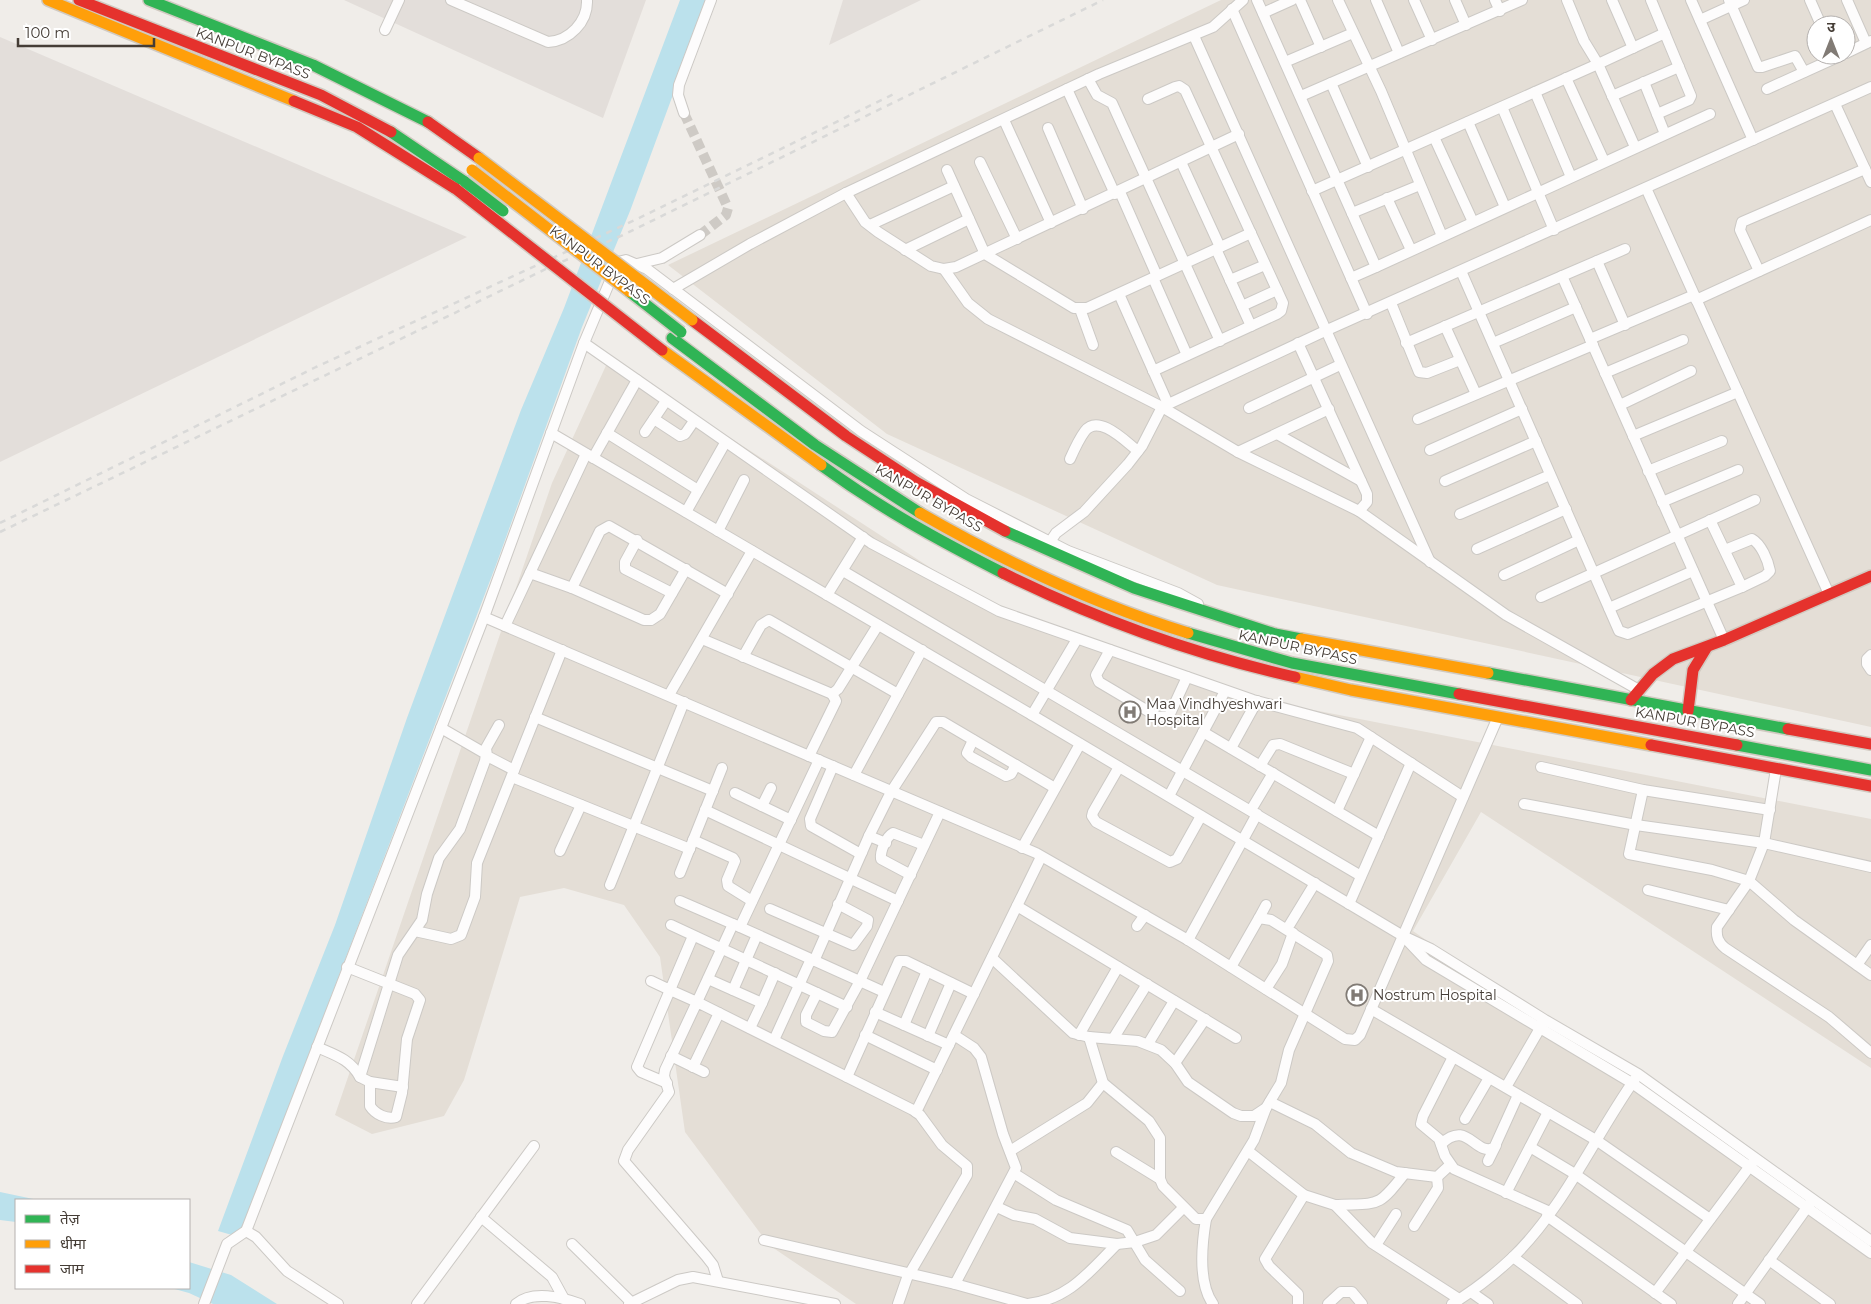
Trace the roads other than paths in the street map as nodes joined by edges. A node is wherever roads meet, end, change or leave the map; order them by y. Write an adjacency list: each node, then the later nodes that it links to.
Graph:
1 (48, 0): 252 (main road, bridge)
2 (79, 0): 98 (main road, KANPUR BYPASS, bridge)
3 (149, 0): 224 (main road, bridge)
4 (399, 0): 32 (street)
5 (451, 0): 6 (street)
6 (588, 0)
7 (711, 0): 63 (street)
8 (1243, 0): 26 (street)
9 (1257, 0): 28 (street)
10 (1292, 0): 28 (street)
11 (1300, 0): 38 (street)
12 (1338, 0): 33 (street)
13 (1376, 0): 42 (street)
14 (1414, 0): 36 (street)
15 (1455, 0): 31 (street)
16 (1495, 0): 27 (street)
17 (1522, 0): 27 (street)
18 (1567, 0): 44 (street)
19 (1612, 0): 39 (street)
20 (1651, 0): 34 (street)
21 (1691, 0): 30 (street)
22 (1744, 0): 25 (street)
23 (1810, 0): 29 (street)
24 (1847, 0): 37 (street)
25 (1730, 3): 30 (street); 48 (street)
26 (1232, 9): 35 (street); 90 (street)
27 (1500, 11): 31 (street)
28 (1263, 12): 43 (street)
29 (1817, 15)
30 (1700, 20): 72 (street)
31 (1466, 25): 36 (street)
32 (385, 30)
33 (1353, 32): 38 (street); 46 (street)
34 (1665, 33): 39 (street); 47 (street)
35 (1194, 36): 50 (street); 69 (street)
36 (1432, 40): 42 (street)
37 (1868, 42): 40 (street)
38 (1321, 46): 43 (street)
39 (1634, 48): 44 (street)
40 (1856, 48)
41 (243, 52): 62 (main road, KANPUR BYPASS)
42 (1399, 53): 46 (street)
43 (1285, 62): 57 (street)
44 (1598, 64): 49 (street); 58 (street)
45 (1818, 65): 48 (street)
46 (1368, 66): 52 (street); 75 (street)
47 (1679, 67): 51 (street); 64 (street)
48 (1804, 72): 55 (street)
49 (1566, 78): 56 (street); 78 (street)
50 (1088, 80): 54 (street); 84 (street)
51 (1644, 82): 58 (street); 64 (street)
52 (1331, 83): 57 (street); 80 (street)
53 (1871, 87): 60 (street)
54 (1067, 89): 66 (street); 93 (street)
55 (1767, 89)
56 (1535, 92): 61 (street); 83 (street)
57 (1300, 96): 85 (street)
58 (1612, 96): 74 (street)
59 (1148, 100): 73 (street)
60 (1835, 104): 72 (street); 81 (street)
61 (1502, 107): 67 (street); 91 (street)
62 (376, 110)
63 (684, 113)
64 (1657, 114): 70 (street)
65 (1710, 114): 70 (street)
66 (1004, 120): 92 (street); 102 (street)
67 (1468, 122): 71 (street); 95 (street)
68 (1048, 128): 96 (street)
69 (1239, 134): 73 (street); 140 (street)
70 (1665, 134): 74 (street)
71 (1434, 137): 75 (street); 101 (street)
72 (1753, 140): 89 (street)
73 (1212, 147): 77 (street); 105 (street)
74 (1635, 148): 78 (street)
75 (1405, 150): 80 (street); 87 (street)
76 (980, 162): 108 (street)
77 (1181, 162): 84 (street); 109 (street)
78 (1604, 162): 83 (street)
79 (468, 167): 161 (main road, KANPUR BYPASS, bridge)
80 (1368, 167): 85 (street)
81 (1865, 169): 86 (street); 121 (street)
82 (947, 170): 88 (street)
83 (1571, 177): 91 (street)
84 (1146, 179): 93 (street); 115 (street)
85 (1338, 180): 90 (street); 97 (street)
86 (1871, 182)
87 (1420, 185): 94 (street); 107 (street)
88 (954, 186): 99 (street); 103 (street)
89 (1646, 188): 104 (street); 130 (street)
90 (1312, 191): 125 (street)
91 (1538, 192): 95 (street); 104 (street)
92 (846, 193): 103 (street); 127 (street)
93 (1117, 193): 96 (street); 124 (street)
94 (1387, 198): 97 (street); 112 (street)
95 (1505, 207): 101 (street)
96 (1084, 209): 102 (street)
97 (1352, 213): 118 (street)
98 (513, 218)
99 (969, 219): 111 (street); 113 (street)
100 (1871, 220): 121 (street)
101 (1473, 222): 107 (street)
102 (1051, 223): 108 (street)
103 (870, 225): 111 (street)
104 (1554, 230): 120 (street)
105 (1251, 233): 109 (street); 117 (street)
106 (700, 235): 116 (street)
107 (1442, 236): 112 (street)
108 (1017, 239): 113 (street)
109 (1218, 248): 115 (street); 126 (street)
110 (1625, 249): 114 (street)
111 (905, 250): 119 (street)
112 (1411, 250): 118 (street)
113 (985, 254): 119 (street); 134 (street)
114 (1596, 261): 123 (street); 137 (street)
115 (1184, 263): 124 (street); 142 (street)
116 (637, 264): 127 (street); 144 (street)
117 (1265, 265): 126 (street); 128 (street)
118 (1376, 267): 125 (street)
119 (944, 270): 163 (street)
120 (1461, 271): 131 (street); 135 (street)
121 (1759, 271): 130 (street)
122 (584, 272): 274 (main road, KANPUR BYPASS)
123 (1562, 276): 133 (street); 135 (street)
124 (1155, 277): 129 (street); 149 (street)
125 (1351, 278): 136 (street)
126 (1230, 280): 132 (street)
127 (673, 289): 203 (street)
128 (1276, 290): 132 (street); 138 (street)
129 (1118, 294): 134 (street); 152 (street)
130 (1695, 298): 137 (street); 158 (street)
131 (1391, 303): 136 (street); 146 (street)
132 (1242, 306): 138 (street)
133 (1576, 307): 143 (street); 147 (street)
134 (1080, 309): 148 (street)
135 (1479, 312): 139 (street); 147 (street)
136 (1367, 314): 140 (street)
137 (1625, 325): 143 (street)
138 (1251, 326): 142 (street)
139 (1445, 326): 146 (street); 150 (street)
140 (1325, 331): 145 (street); 151 (street)
141 (1683, 340): 154 (street)
142 (1220, 341): 149 (street)
143 (1592, 342): 154 (street); 157 (street)
144 (584, 343): 156 (street); 171 (street)
145 (1298, 343): 155 (street); 163 (street)
146 (1406, 343): 150 (street)
147 (1493, 343): 157 (street)
148 (1093, 345)
149 (1187, 356): 152 (street)
150 (1460, 360): 159 (street)
151 (1340, 365): 155 (street); 207 (street)
152 (1153, 371): 163 (street)
153 (1691, 371): 162 (street)
154 (1605, 373): 162 (street)
155 (1314, 377): 164 (street); 166 (street)
156 (637, 380): 160 (street); 172 (street)
157 (1509, 380): 159 (street); 165 (street)
158 (1738, 392): 174 (street); 219 (street)
159 (1476, 394): 168 (street)
160 (666, 401): 167 (street); 169 (street)
161 (778, 402)
162 (1620, 405): 174 (street)
163 (1165, 406): 180 (street); 181 (street)
164 (1249, 408)
165 (1522, 409): 175 (street); 179 (street)
166 (1329, 410): 173 (street); 188 (street)
167 (654, 419): 169 (street); 170 (street)
168 (1418, 419)
169 (694, 421): 177 (street)
170 (645, 432)
171 (552, 433): 182 (street); 225 (street)
172 (607, 433): 182 (street); 190 (street)
173 (1276, 434): 181 (street); 188 (street)
174 (1633, 436): 184 (street)
175 (1536, 441): 186 (street); 189 (street)
176 (1722, 441): 184 (street)
177 (725, 443): 190 (street); 200 (street)
178 (834, 443): 262 (main road, KANPUR BYPASS)
179 (1430, 450)
180 (1138, 451): 183 (street); 203 (street)
181 (1238, 452): 194 (street)
182 (590, 456): 195 (street); 211 (street)
183 (1070, 459)
184 (1648, 470): 192 (street)
185 (1738, 470): 192 (street)
186 (1550, 475): 193 (street); 196 (street)
187 (744, 480): 198 (street)
188 (1361, 481): 194 (street)
189 (1445, 481)
190 (698, 490): 195 (street)
191 (1755, 500): 197 (street)
192 (1662, 502): 199 (street)
193 (1566, 509): 202 (street); 204 (street)
194 (1359, 511): 207 (street)
195 (686, 512): 198 (street)
196 (1460, 514)
197 (1710, 520): 199 (street); 205 (street)
198 (718, 531): 206 (street)
199 (1677, 535): 210 (street); 212 (street)
200 (863, 537): 209 (street); 229 (street)
201 (636, 540): 208 (street); 216 (street); 217 (street)
202 (1579, 540): 212 (street); 213 (street)
203 (1050, 542): 224 (street)
204 (1477, 549)
205 (1725, 550): 215 (street); 215 (street)
206 (752, 551): 218 (street); 220 (street)
207 (1430, 563): 240 (street)
208 (686, 569): 217 (street); 218 (street)
209 (843, 571): 220 (street); 241 (street)
210 (1693, 571): 222 (street); 223 (street)
211 (530, 573): 216 (street); 227 (street)
212 (1594, 573): 221 (street); 223 (street)
213 (1504, 575)
214 (1871, 576): 219 (main road)
215 (1742, 587): 222 (street)
216 (572, 588): 217 (street)
217 (672, 592)
218 (728, 594): 228 (street)
219 (1829, 594): 230 (main road)
220 (827, 595): 226 (street)
221 (1541, 597)
222 (1706, 601): 223 (street); 230 (street)
223 (1609, 608)
224 (1213, 615): 246 (main road)
225 (484, 617): 227 (street); 254 (street)
226 (878, 625): 233 (street); 237 (street)
227 (505, 626): 232 (street)
228 (702, 639): 236 (street); 245 (street)
229 (1077, 639): 234 (street); 241 (street)
230 (1724, 640): 231 (main road)
231 (1707, 647): 240 (main road); 249 (main road)
232 (562, 650): 245 (street); 251 (street)
233 (922, 650): 244 (street); 250 (street)
234 (1110, 650): 239 (street); 239 (street)
235 (1871, 656): 238 (street)
236 (743, 657): 237 (street); 243 (street)
237 (852, 667): 243 (street); 244 (street)
238 (1871, 670)
239 (1187, 677): 242 (street)
240 (1639, 690): 246 (main road)
241 (1046, 691): 250 (street); 272 (street)
242 (1225, 691): 247 (street); 255 (street)
243 (832, 694): 261 (street)
244 (898, 694): 278 (street)
245 (669, 695): 248 (street)
246 (1631, 700): 249 (main road)
247 (1257, 701): 256 (street); 260 (street)
248 (684, 702): 261 (street); 270 (street)
249 (1688, 712): 259 (main road)
250 (1032, 715): 258 (street)
251 (535, 718): 270 (street); 276 (street)
252 (1498, 718): 273 (main road); 287 (street)
253 (499, 725): 276 (street)
254 (441, 728): 335 (street); 349 (street)
255 (1203, 732): 260 (street); 272 (street)
256 (1370, 737): 264 (street); 277 (street)
257 (973, 740): 265 (street); 265 (street); 284 (street)
258 (1080, 744): 268 (street); 281 (street)
259 (1871, 744)
260 (1230, 748): 267 (street)
261 (809, 756): 263 (street)
262 (1871, 758)
263 (819, 760): 266 (street); 297 (street)
264 (1411, 763): 287 (street); 301 (street)
265 (1016, 765): 281 (street)
266 (833, 766): 278 (street); 310 (street)
267 (1260, 766): 275 (street); 277 (street)
268 (1119, 767): 286 (street); 296 (street)
269 (1541, 767): 282 (street)
270 (657, 768): 283 (street); 299 (street)
271 (722, 768): 283 (street)
272 (1183, 769): 286 (street); 294 (street)
273 (1776, 769): 279 (main road); 292 (street)
274 (1871, 770)
275 (1273, 773): 294 (street); 295 (street)
276 (513, 774): 289 (street); 335 (street)
277 (1354, 774): 295 (street)
278 (854, 775): 284 (street)
279 (1871, 786)
280 (771, 788): 290 (street)
281 (1056, 788): 308 (street)
282 (1644, 790): 292 (street); 298 (street)
283 (713, 792): 291 (street)
284 (891, 792): 293 (street); 300 (street)
285 (735, 793): 290 (street)
286 (1169, 796): 296 (street)
287 (1463, 797): 340 (street)
288 (1524, 804): 298 (street)
289 (581, 805): 299 (street); 309 (street)
290 (762, 806): 297 (street)
291 (705, 810): 305 (street); 306 (street)
292 (1770, 810): 304 (street)
293 (940, 812): 307 (street); 308 (street)
294 (1254, 812): 302 (street); 315 (street)
295 (1337, 812): 301 (street)
296 (1201, 816): 302 (street)
297 (791, 820): 306 (street)
298 (1636, 825): 304 (street); 317 (street)
299 (634, 826): 305 (street); 319 (street)
300 (869, 836): 303 (street); 310 (street)
301 (1379, 836): 315 (street)
302 (1243, 840): 318 (street); 341 (street)
303 (886, 843): 307 (street); 314 (street)
304 (1764, 843): 312 (street); 317 (street)
305 (692, 844): 313 (street); 321 (street)
306 (778, 845): 316 (street); 321 (street)
307 (924, 846): 314 (street)
308 (1022, 848): 311 (street)
309 (560, 851)
310 (862, 852): 316 (street)
311 (1041, 857): 327 (street); 330 (street)
312 (1871, 867)
313 (680, 874)
314 (911, 874): 323 (street)
315 (1361, 876): 325 (street)
316 (849, 878): 323 (street); 324 (street)
317 (1749, 881): 329 (street); 347 (street)
318 (1315, 883): 325 (street); 336 (street)
319 (610, 885)
320 (1648, 890): 329 (street)
321 (752, 900): 333 (street)
322 (680, 901): 333 (street)
323 (898, 901): 356 (street)
324 (838, 904): 337 (street); 337 (street)
325 (1349, 904): 340 (street)
326 (1266, 905): 331 (street)
327 (1017, 906): 344 (street); 348 (street)
328 (770, 909): 337 (street)
329 (1729, 910): 388 (street)
330 (1144, 915): 334 (street); 341 (street)
331 (1259, 918): 336 (street); 350 (street)
332 (670, 925): 339 (street)
333 (736, 926): 338 (street); 343 (street)
334 (1137, 926)
335 (415, 931): 357 (street)
336 (1290, 931): 361 (street); 374 (street)
337 (825, 934): 346 (street)
338 (757, 935): 345 (street); 346 (street)
339 (693, 936): 343 (street); 362 (street)
340 (1403, 936): 371 (street); 376 (street)
341 (1188, 940): 350 (street)
342 (1871, 945): 347 (street)
343 (721, 949): 345 (street); 354 (street)
344 (992, 958): 366 (street); 381 (street)
345 (746, 960): 352 (street); 363 (street)
346 (812, 960): 356 (street); 360 (street)
347 (1857, 965): 353 (street)
348 (1118, 966): 359 (street); 381 (street)
349 (348, 967): 357 (street); 387 (street)
350 (1231, 967): 361 (street)
351 (927, 971): 358 (street); 364 (street); 377 (street)
352 (775, 974): 360 (street); 369 (street)
353 (1871, 975)
354 (708, 979): 363 (street); 368 (street)
355 (651, 981): 362 (street)
356 (860, 981): 364 (street); 370 (street)
357 (388, 983): 395 (street); 402 (street)
358 (951, 983): 366 (street); 380 (street)
359 (1147, 984): 367 (street); 383 (street)
360 (799, 985): 365 (street); 384 (street)
361 (1266, 989): 374 (street)
362 (670, 990): 368 (street); 400 (street)
363 (732, 990): 369 (street)
364 (884, 992): 372 (street)
365 (817, 993): 370 (street); 370 (street)
366 (974, 994): 385 (street)
367 (1174, 1000): 375 (street); 386 (street)
368 (697, 1002): 373 (street); 389 (street)
369 (762, 1003): 378 (street)
370 (847, 1006)
371 (1372, 1009): 374 (street); 390 (street)
372 (875, 1012): 377 (street); 379 (street)
373 (719, 1013): 378 (street); 392 (street)
374 (1306, 1014): 405 (street)
375 (1205, 1019): 382 (street); 391 (street)
376 (1543, 1024): 398 (street); 403 (street)
377 (904, 1025): 380 (street)
378 (750, 1028): 384 (street)
379 (865, 1035): 393 (street); 396 (street)
380 (928, 1036): 385 (street)
381 (1084, 1036): 383 (street); 401 (street)
382 (1236, 1038)
383 (1113, 1039): 386 (street)
384 (774, 1040): 396 (street)
385 (952, 1040): 393 (street); 414 (street)
386 (1148, 1044): 391 (street)
387 (317, 1047): 395 (street); 437 (street)
388 (1871, 1053)
389 (671, 1056): 392 (street); 400 (street)
390 (1453, 1057): 397 (street); 410 (street)
391 (1175, 1063): 405 (street)
392 (693, 1067): 394 (street)
393 (937, 1070): 406 (street)
394 (704, 1072)
395 (360, 1077): 399 (street)
396 (847, 1077): 406 (street)
397 (1489, 1078): 403 (street); 408 (street)
398 (1635, 1078): 409 (street); 418 (street)
399 (370, 1082): 402 (street); 402 (street)
400 (667, 1083): 449 (street)
401 (1103, 1083): 414 (street); 424 (street)
402 (403, 1087)
403 (1506, 1088): 404 (street)
404 (1518, 1095): 407 (street); 411 (street)
405 (1268, 1105): 415 (street); 421 (street)
406 (916, 1112): 448 (street)
407 (1548, 1112): 409 (street); 413 (street)
408 (1465, 1119)
409 (1596, 1140): 422 (street); 435 (street)
410 (1441, 1144): 411 (street); 419 (street)
411 (1496, 1145): 417 (street)
412 (534, 1146): 433 (street)
413 (1530, 1147): 422 (street); 425 (street)
414 (1010, 1151): 420 (street)
415 (1248, 1151): 426 (street); 434 (street)
416 (1116, 1152): 424 (street)
417 (1488, 1161)
418 (1753, 1162): 427 (street); 435 (street)
419 (1450, 1165): 423 (street); 425 (street)
420 (1015, 1174): 429 (street); 440 (street)
421 (1405, 1174): 423 (street); 428 (street)
422 (1575, 1174): 432 (street); 444 (street)
423 (1437, 1177): 436 (street)
424 (1160, 1179): 430 (street)
425 (1506, 1193): 432 (street)
426 (1304, 1195): 428 (street); 467 (street)
427 (1810, 1204): 439 (street); 447 (street)
428 (1335, 1205): 443 (street)
429 (997, 1207): 442 (street); 450 (street)
430 (1183, 1208): 434 (street); 440 (street)
431 (1396, 1214): 443 (street)
432 (1549, 1214): 446 (street); 453 (street)
433 (481, 1217): 455 (street); 460 (street)
434 (1206, 1219): 466 (street)
435 (1710, 1219): 444 (street)
436 (1414, 1226)
437 (246, 1231): 458 (street); 459 (street)
438 (764, 1240): 448 (street)
439 (1866, 1241): 445 (street)
440 (1134, 1242): 442 (street); 451 (street)
441 (572, 1244): 457 (street)
442 (1117, 1244): 465 (street)
443 (1376, 1245): 456 (street)
444 (1686, 1252): 453 (street); 454 (street)
445 (1871, 1254)
446 (1513, 1257): 452 (street); 471 (street)
447 (1769, 1260): 454 (street); 475 (street)
448 (910, 1273): 450 (street); 464 (street)
449 (718, 1281): 457 (street); 463 (street)
450 (955, 1284): 465 (street)
451 (1180, 1291)
452 (1471, 1292): 456 (street); 470 (street)
453 (1655, 1293): 472 (street)
454 (1745, 1294): 473 (street); 474 (street)
455 (564, 1299): 461 (street); 462 (street)
456 (1456, 1302)
457 (630, 1303)
458 (204, 1304)
459 (338, 1304)
460 (418, 1304)
461 (516, 1304)
462 (580, 1304)
463 (835, 1304)
464 (898, 1304)
465 (1028, 1304)
466 (1213, 1304)
467 (1298, 1304)
468 (1328, 1304): 469 (street)
469 (1362, 1304)
470 (1488, 1304)
471 (1577, 1304)
472 (1671, 1304)
473 (1738, 1304)
474 (1760, 1304)
475 (1830, 1304)

